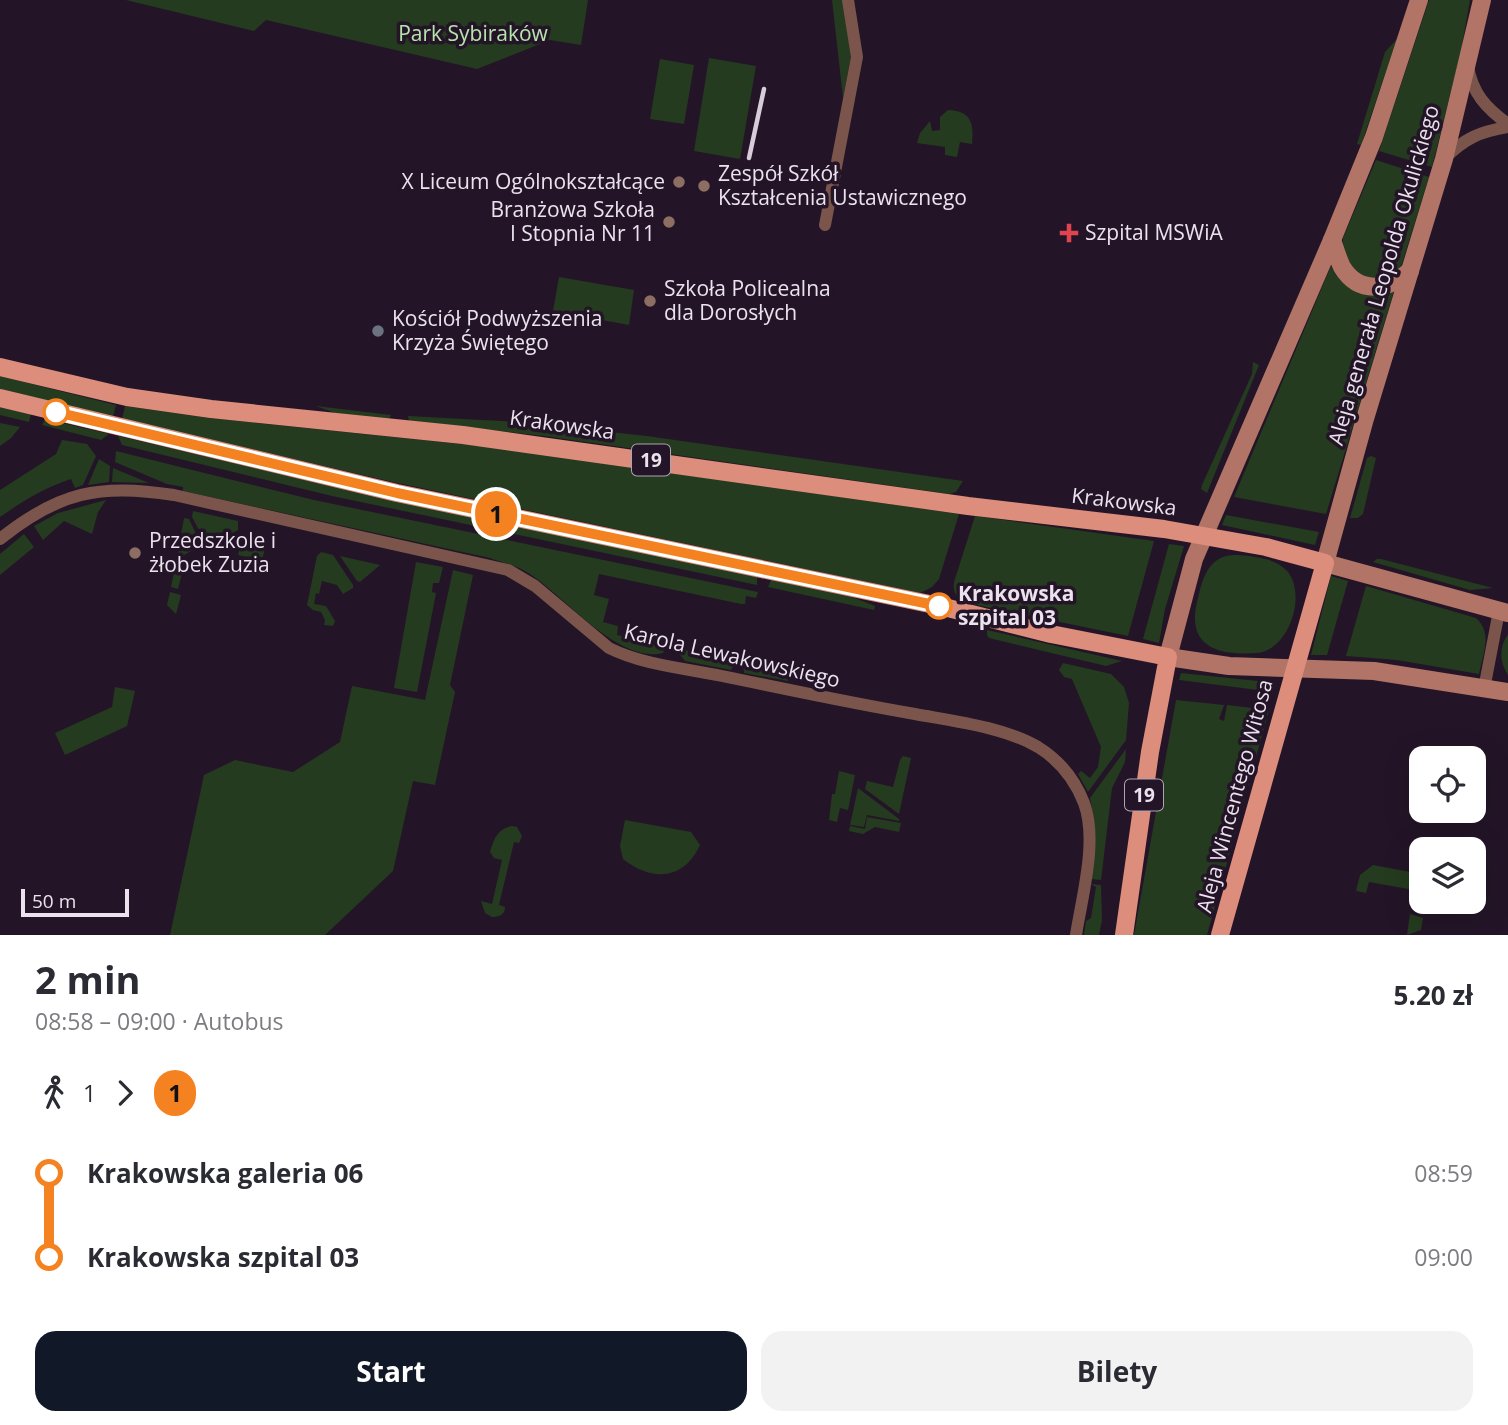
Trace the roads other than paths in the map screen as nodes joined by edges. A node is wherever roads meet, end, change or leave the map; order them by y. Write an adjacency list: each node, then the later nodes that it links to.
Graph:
1 (848, 0): 7 (street)
2 (1419, 0): 8 (main road)
3 (1482, 0): 4 (main road, Aleja generała Leopolda Okulickiego)
4 (1468, 60): 5 (street); 6 (main road, Aleja generała Leopolda Okulickiego)
5 (1508, 125): 6 (street)
6 (1444, 159): 9 (main road, Aleja generała Leopolda Okulickiego)
7 (825, 225)
8 (1332, 240): 9 (main road); 12 (main road)
9 (1410, 271): 14 (main road, Aleja generała Leopolda Okulickiego)
10 (0, 367): 12 (main road, Krakowska / 19)
11 (0, 398): 16 (main road)
12 (1203, 536): 14 (main road, 19); 16 (main road)
13 (0, 539): 20 (street, Karola Lewakowskiego)
14 (1325, 563): 15 (main road); 17 (main road, Aleja Wincentego Witosa)
15 (1503, 612): 18 (street)
16 (1168, 657): 17 (main road); 21 (main road, 19)
17 (1293, 669): 18 (main road); 22 (main road, Aleja Wincentego Witosa)
18 (1485, 689): 19 (main road)
19 (1508, 692)
20 (1076, 935)
21 (1125, 935)
22 (1220, 935)

